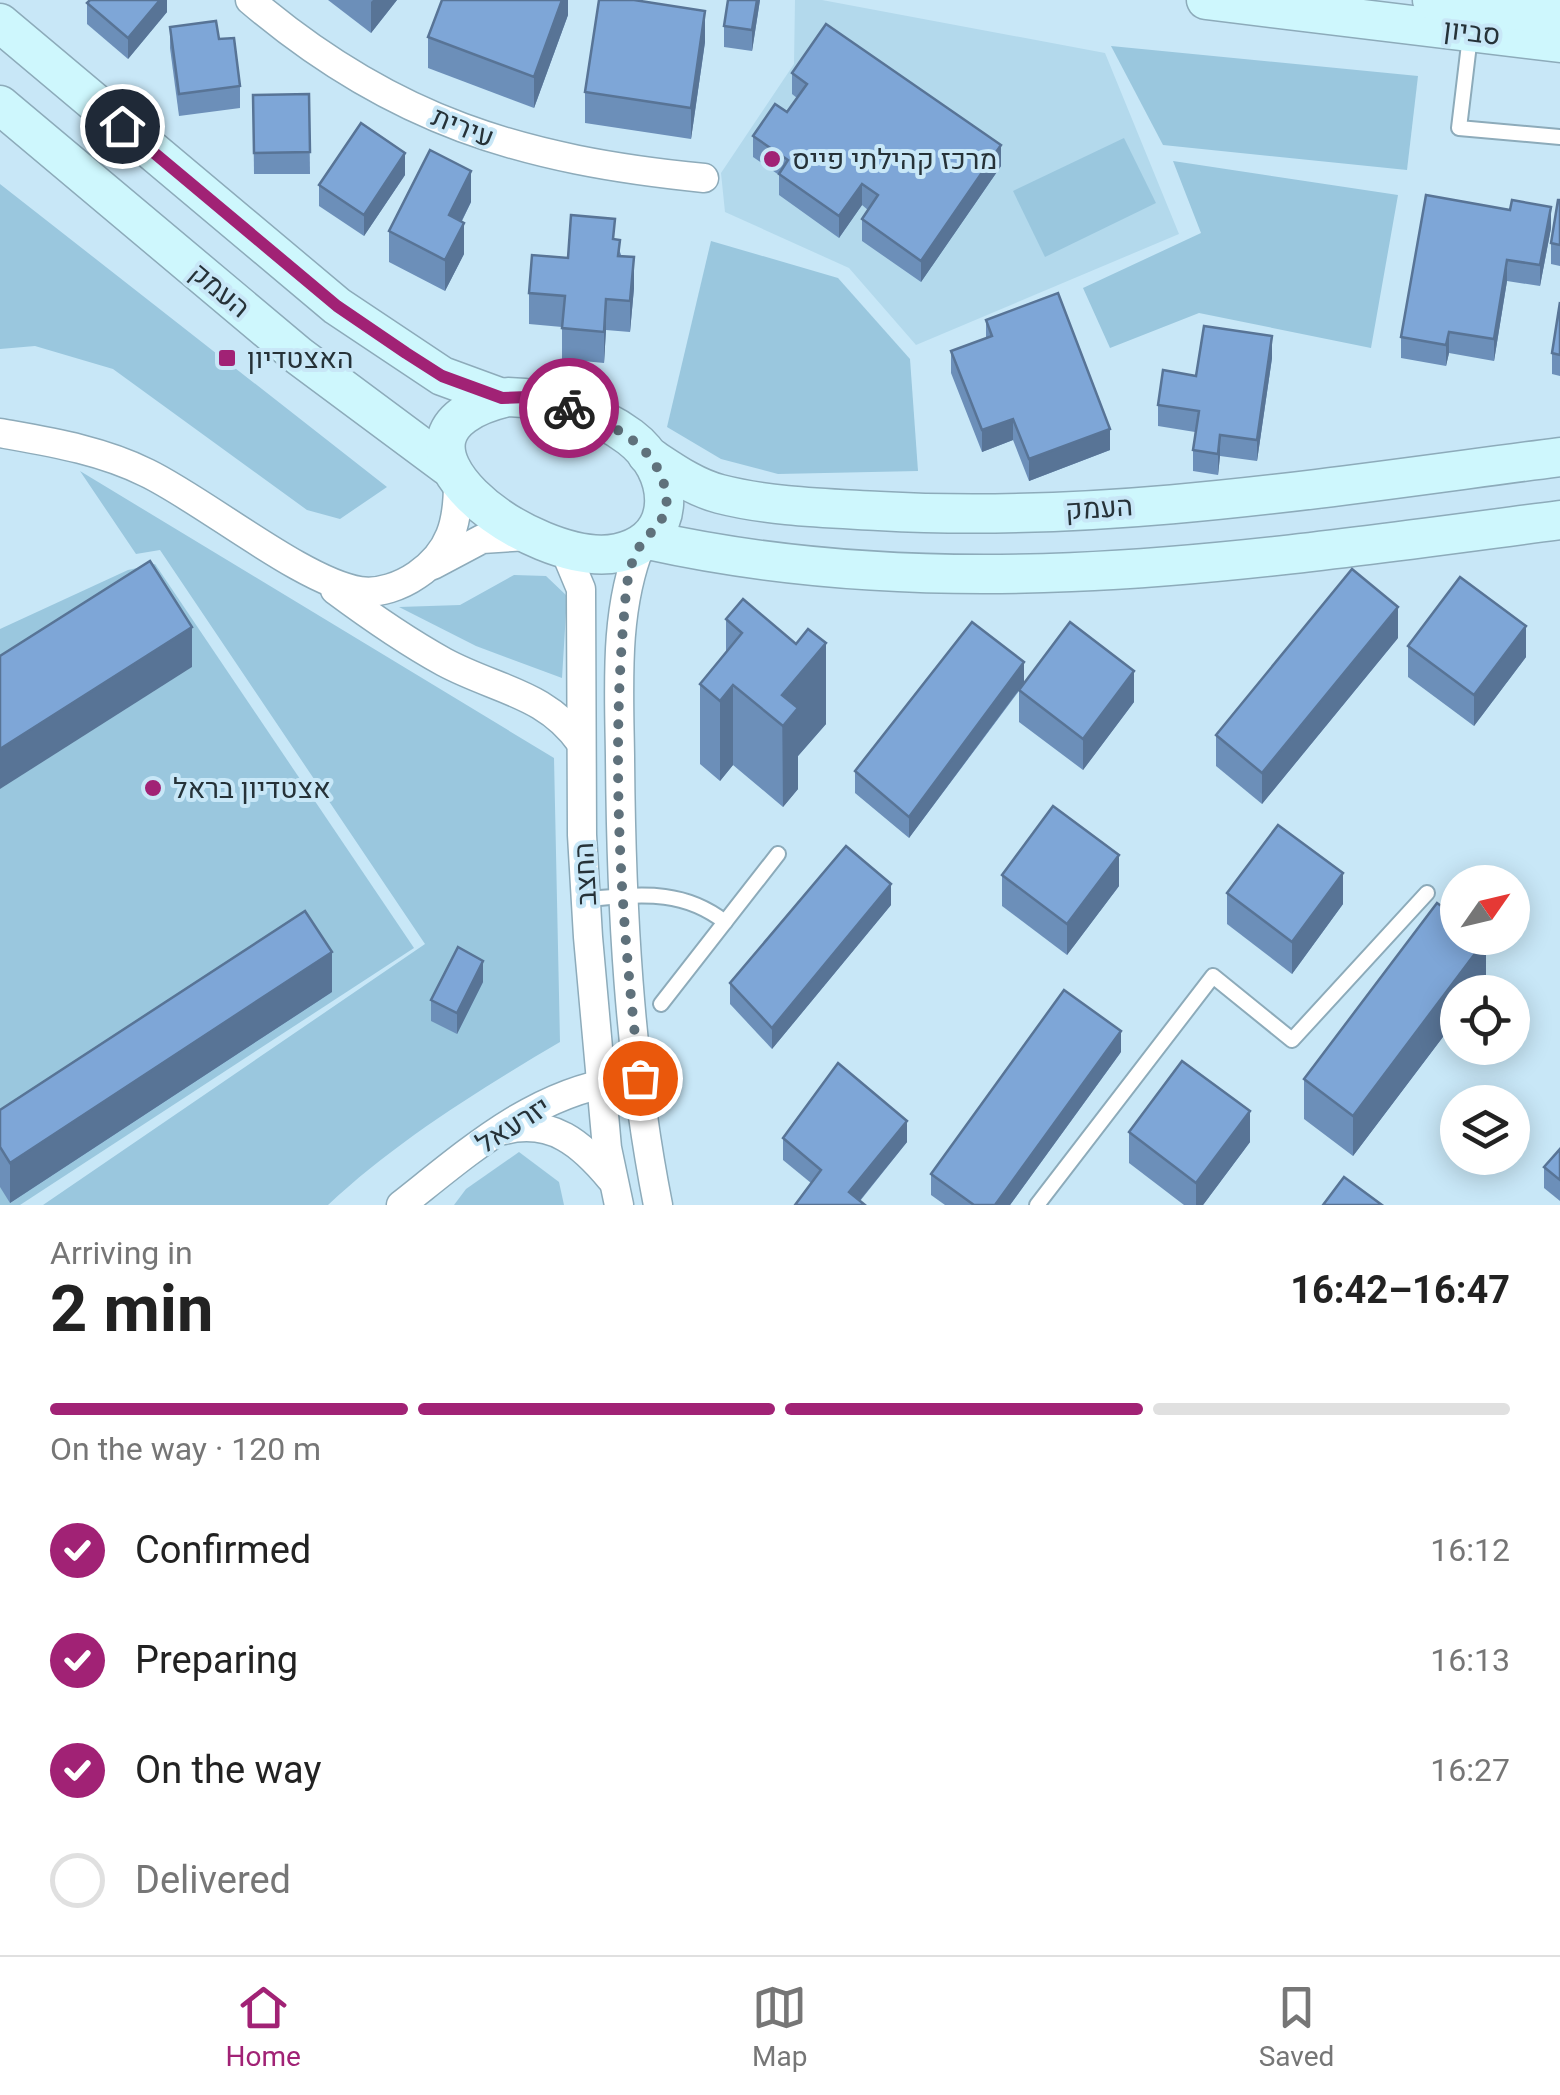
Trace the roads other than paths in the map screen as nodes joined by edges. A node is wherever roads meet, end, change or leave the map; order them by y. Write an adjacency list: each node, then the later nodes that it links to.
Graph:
1 (250, 0): 10 (street, עירית)
2 (1206, 0): 6 (main road, סביון)
3 (1432, 0): 4 (main road, סביון)
4 (1560, 16)
5 (0, 23): 11 (main road)
6 (1471, 32): 7 (main road, סביון); 9 (lane)
7 (1560, 43)
8 (0, 104): 15 (main road, העמק)
9 (1560, 137)
10 (704, 178)
11 (502, 398): 13 (main road); 15 (main road)
12 (0, 433): 19 (street)
13 (647, 455): 14 (main road, העמק); 18 (main road)
14 (1560, 457)
15 (452, 474): 17 (main road); 20 (street)
16 (1560, 520): 18 (main road)
17 (548, 541): 18 (main road); 20 (street); 21 (street, החצב)
18 (644, 542): 24 (street, החצב)
19 (301, 566): 20 (street); 21 (street)
20 (428, 568)
21 (581, 743): 25 (street, החצב)
22 (778, 854): 26 (lane)
23 (1427, 893): 34 (lane)
24 (624, 896): 25 (lane); 26 (lane); 28 (street, החצב)
25 (586, 899): 29 (street, החצב)
26 (725, 922): 27 (lane)
27 (661, 1004)
28 (640, 1078): 29 (street, יזרעאל); 33 (street, החצב)
29 (601, 1084): 30 (street, יזרעאל); 31 (street, החצב)
30 (498, 1132): 31 (street); 32 (street, יזרעאל)
31 (616, 1194)
32 (401, 1205)
33 (658, 1205)
34 (1037, 1205)

